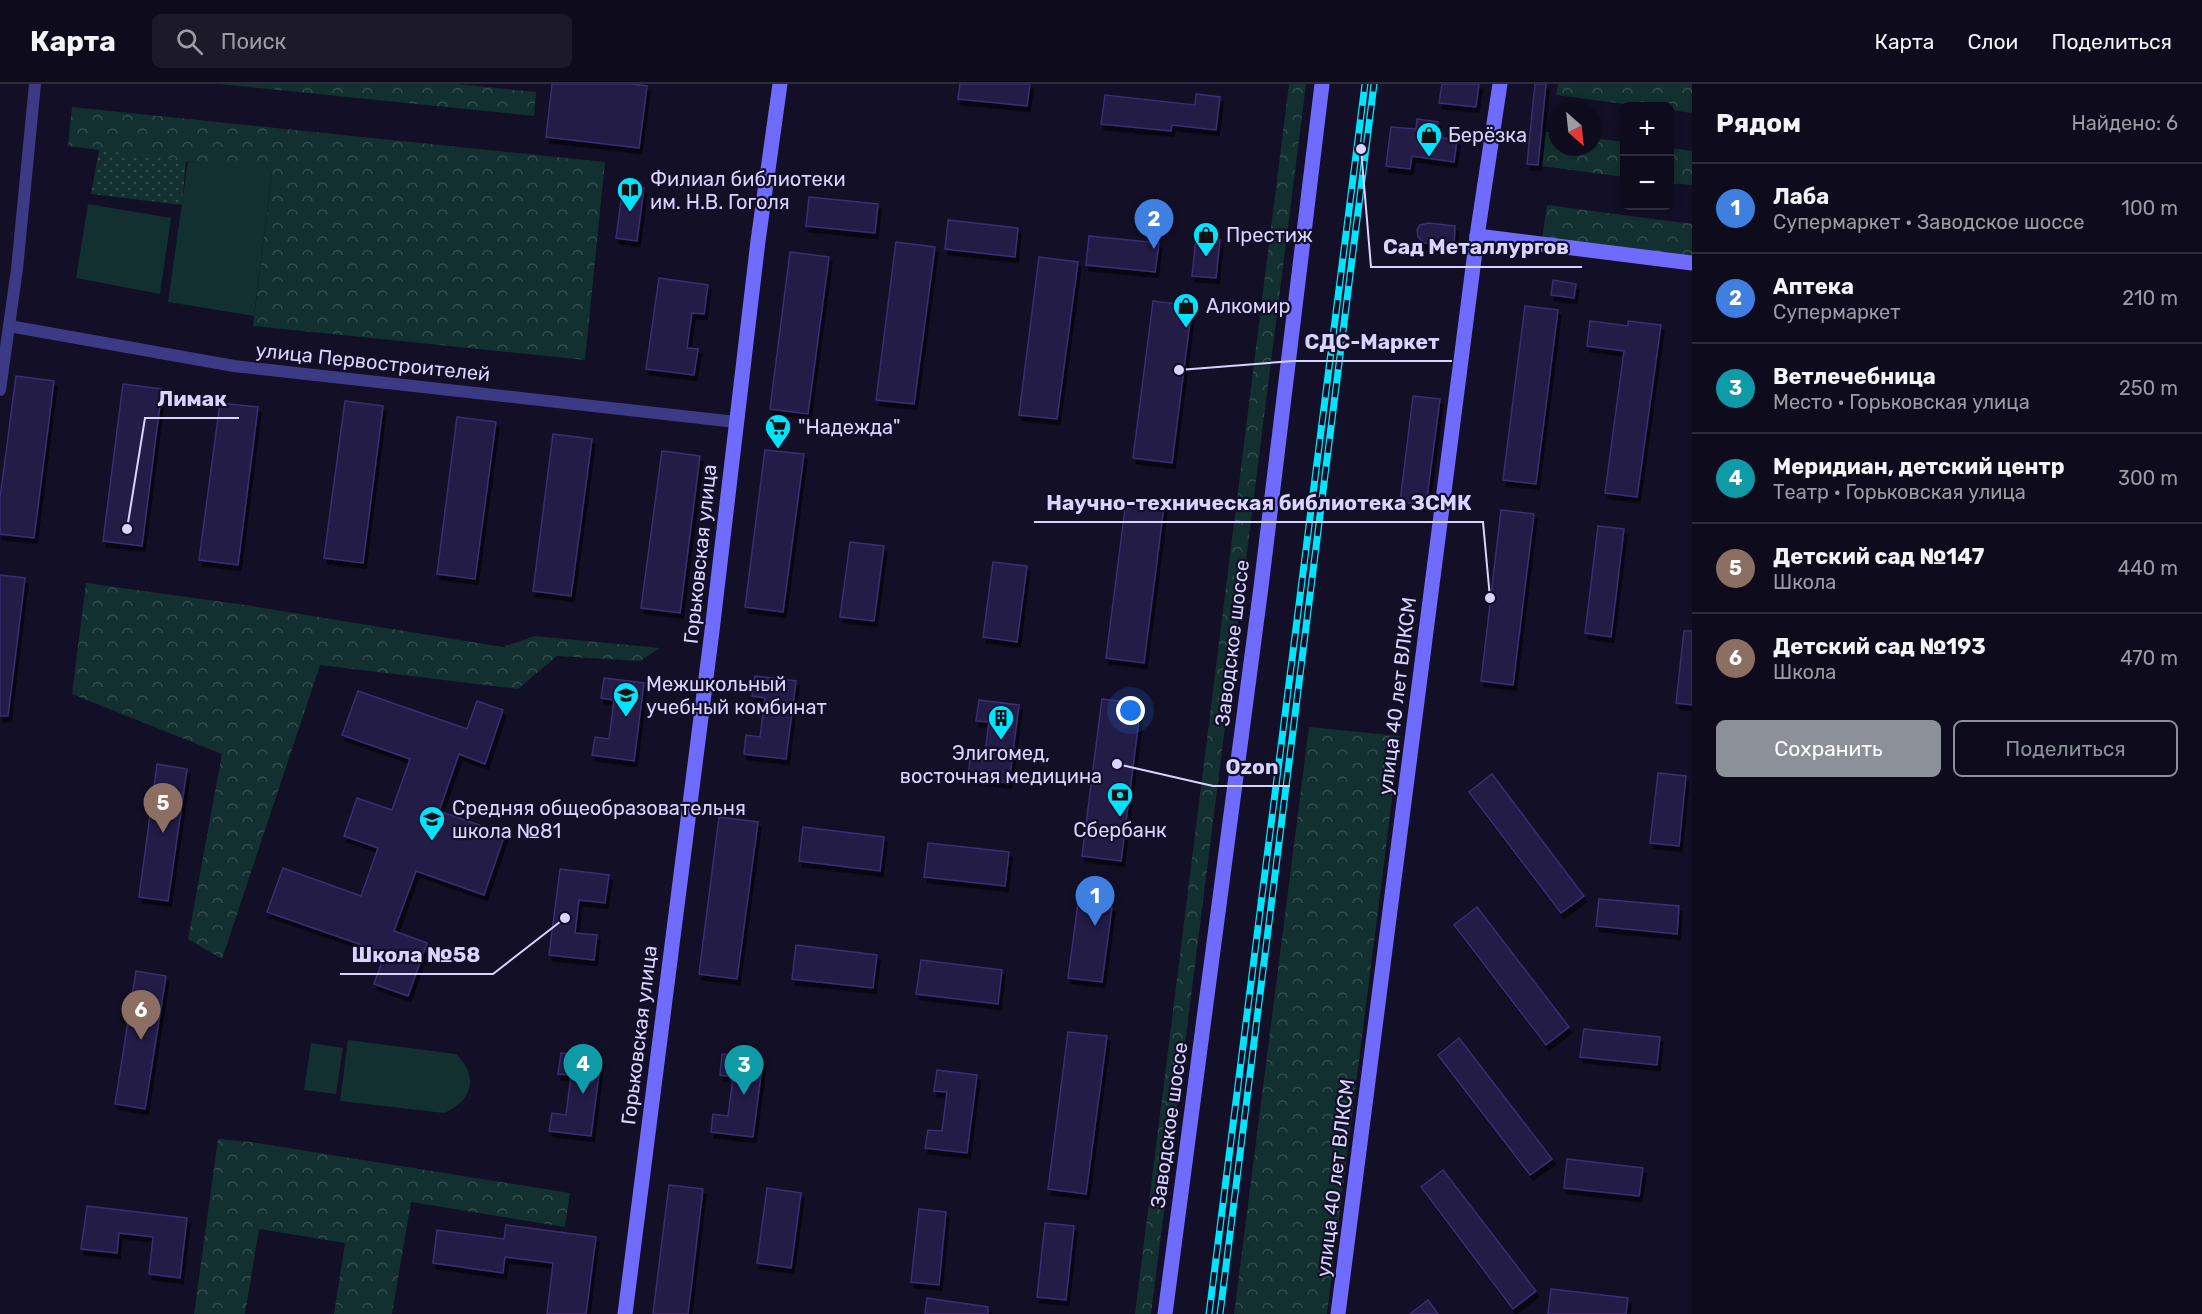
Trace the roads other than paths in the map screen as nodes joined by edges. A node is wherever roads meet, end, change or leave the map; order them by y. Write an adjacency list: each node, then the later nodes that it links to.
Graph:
1 (35, 84): 7 (street)
2 (780, 84): 9 (street, Горьковская улица)
3 (1322, 84): 11 (street, Заводское шоссе)
4 (1500, 84): 5 (street, улица 40 лет ВЛКСМ)
5 (1478, 236): 6 (street); 12 (street, улица 40 лет ВЛКСМ)
6 (1692, 263)
7 (9, 326): 8 (street); 9 (street, улица Первостроителей)
8 (0, 390)
9 (736, 422): 10 (street, Горьковская улица)
10 (626, 1314)
11 (1165, 1314)
12 (1338, 1314)

